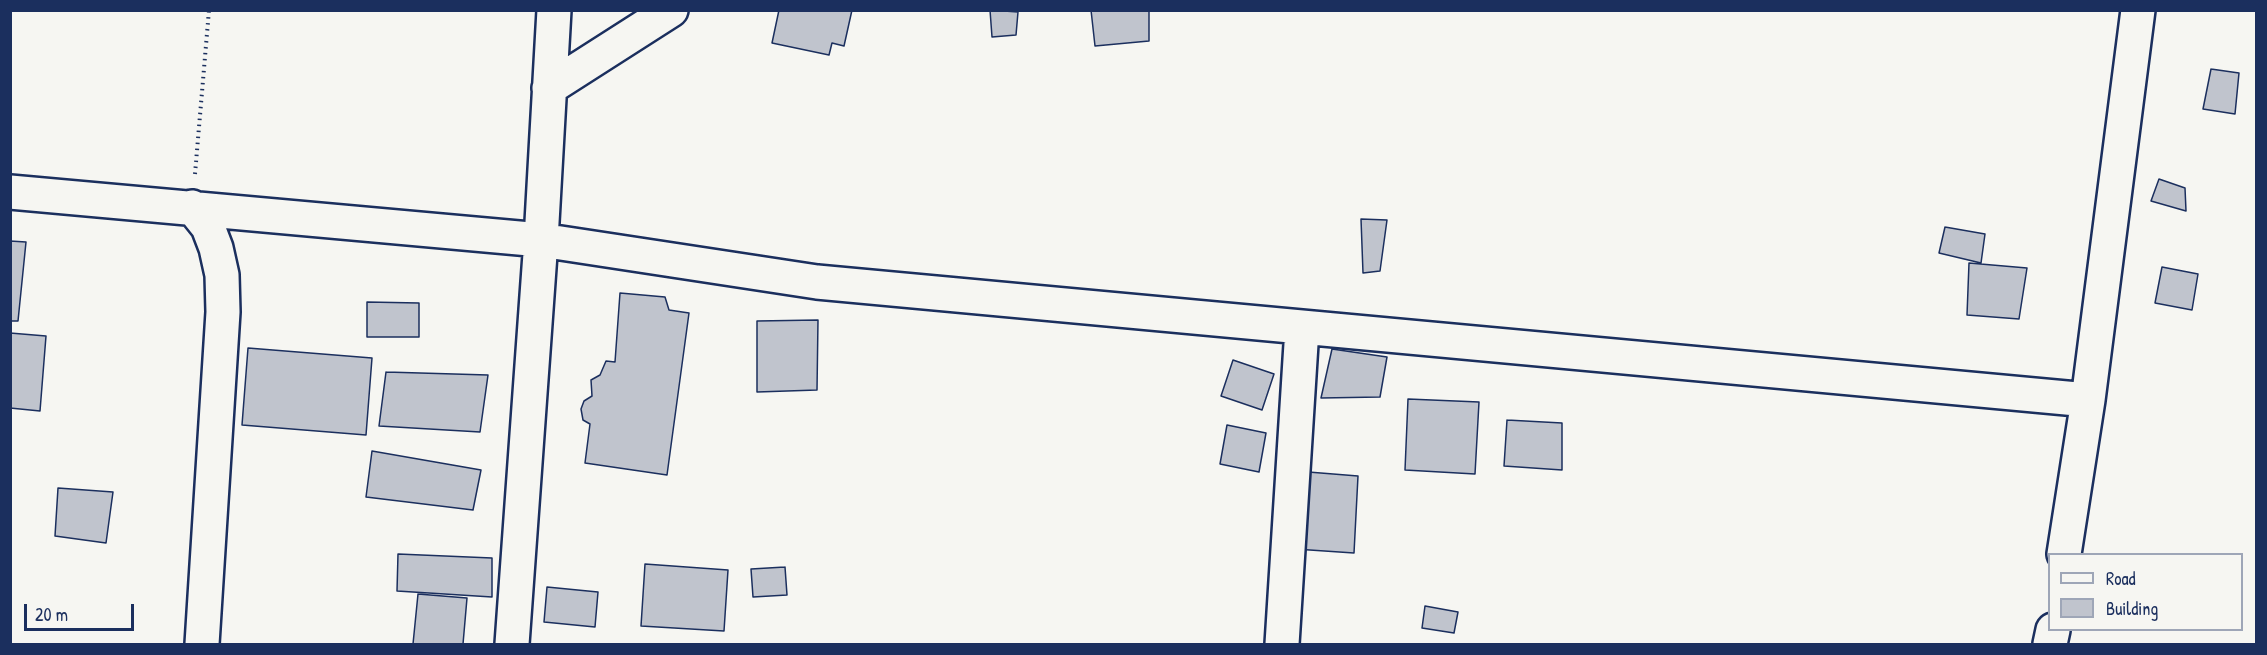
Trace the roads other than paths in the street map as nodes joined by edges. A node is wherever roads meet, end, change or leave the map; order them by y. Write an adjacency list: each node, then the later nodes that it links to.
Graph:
1 (554, 10): 4 (street)
2 (671, 10): 4 (street)
3 (2138, 10): 9 (street)
4 (549, 88): 7 (street)
5 (10, 192): 6 (street)
6 (192, 207): 7 (street); 11 (street)
7 (541, 240): 8 (street); 12 (street)
8 (1302, 328): 9 (street); 13 (street)
9 (2088, 400): 10 (street)
10 (2064, 553)
11 (202, 645)
12 (512, 645)
13 (1282, 645)

